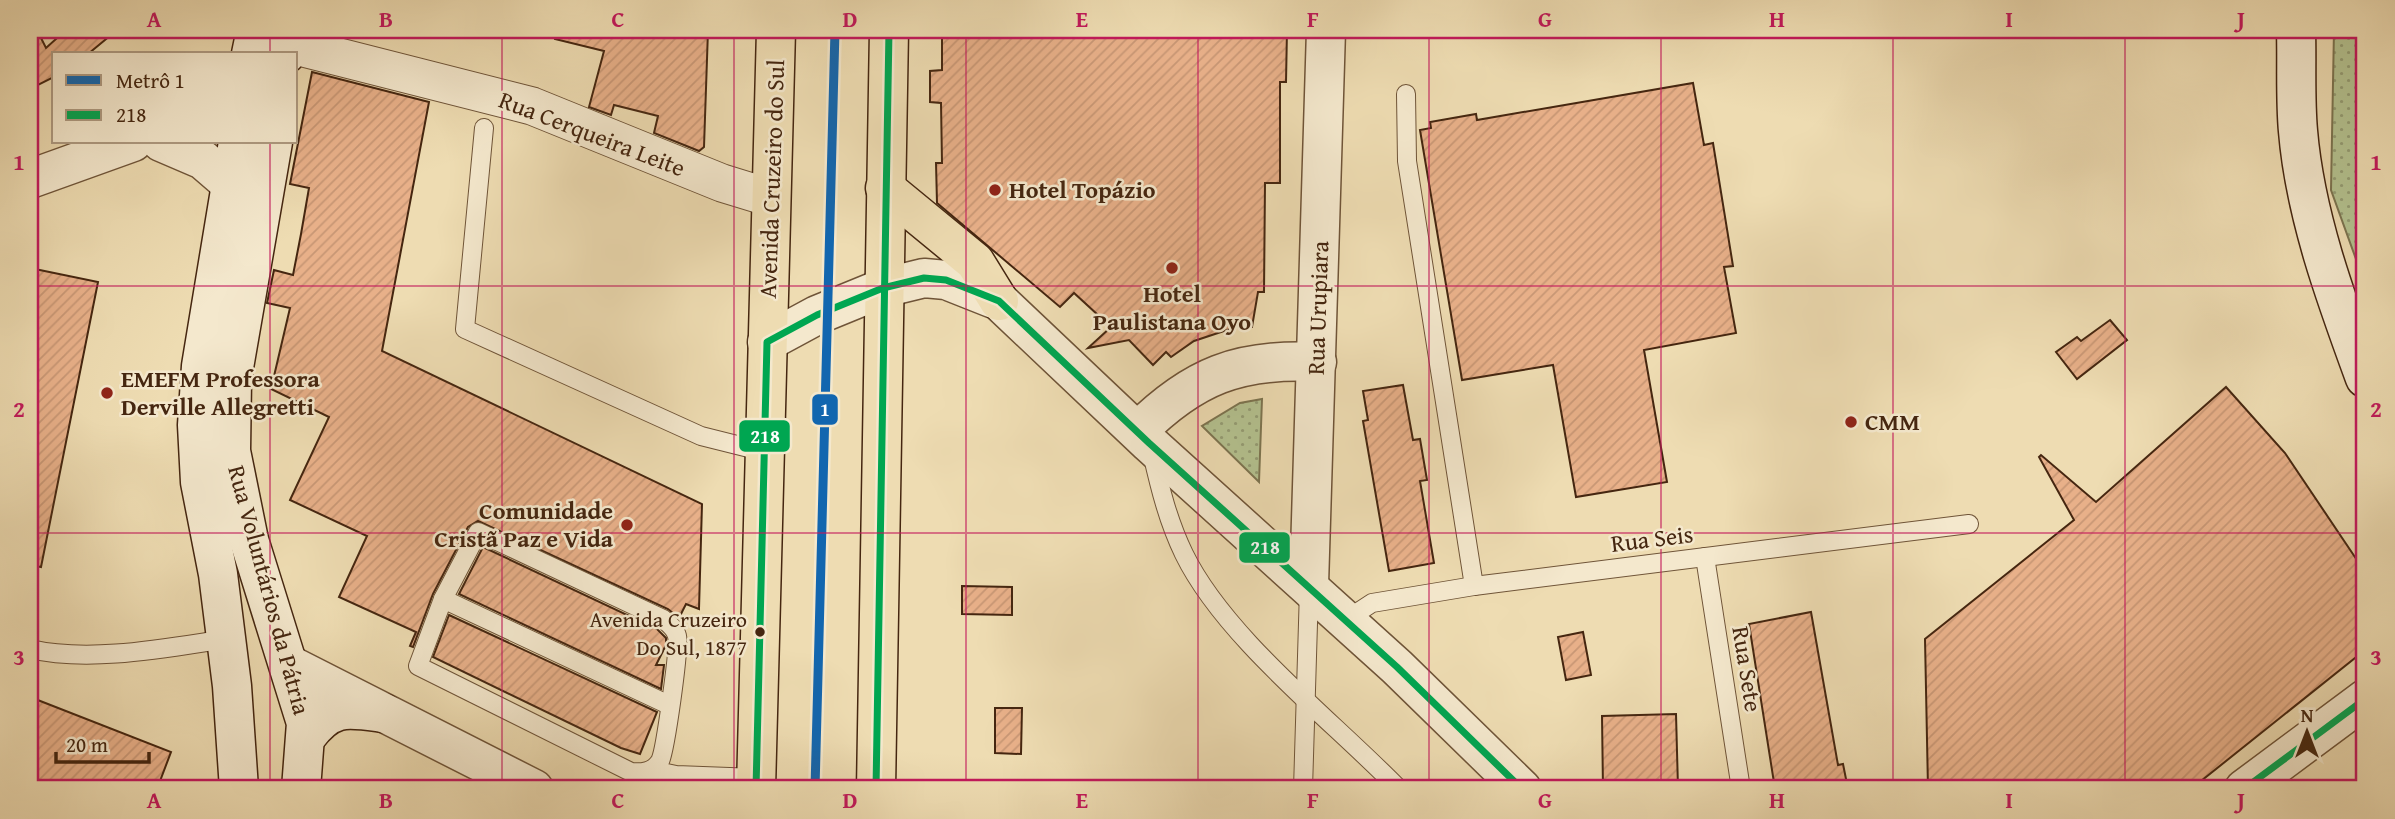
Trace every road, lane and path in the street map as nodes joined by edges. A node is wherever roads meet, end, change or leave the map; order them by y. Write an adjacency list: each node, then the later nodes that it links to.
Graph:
1 (776, 30): 16 (main road, Avenida Cruzeiro do Sul)
2 (889, 30): 15 (main road)
3 (1326, 30): 20 (street, Rua Urupiara)
4 (2296, 30): 21 (street)
5 (276, 42): 6 (street); 16 (street, Rua Cerqueira Leite)
6 (255, 52)
7 (1406, 94): 28 (lane)
8 (484, 128): 23 (lane)
9 (126, 144): 13 (street)
10 (166, 144): 14 (street)
11 (238, 144): 14 (street, Rua Voluntários da Pátria)
12 (273, 144): 33 (street, Rua Voluntários da Pátria)
13 (30, 179)
14 (232, 185): 26 (street, Rua Voluntários da Pátria)
15 (885, 188): 17 (main road); 18 (main road)
16 (771, 198): 19 (main road, Avenida Cruzeiro do Sul)
17 (883, 288): 18 (street); 19 (street); 44 (main road)
18 (999, 301): 22 (street)
19 (767, 342): 23 (main road, Avenida Cruzeiro do Sul)
20 (1317, 362): 22 (street); 27 (street, Rua Urupiara)
21 (2365, 378)
22 (1143, 437): 27 (street); 34 (lane)
23 (765, 452): 40 (main road, Avenida Cruzeiro do Sul)
24 (1969, 524): 25 (lane, Rua Seis)
25 (1705, 557): 28 (lane, Rua Seis); 48 (lane, Rua Sete)
26 (218, 574): 31 (street, Rua Voluntários da Pátria); 33 (street)
27 (1309, 585): 30 (street); 34 (lane)
28 (1474, 586): 30 (lane, Rua Seis)
29 (443, 599): 36 (lane); 36 (lane); 39 (lane)
30 (1346, 620): 47 (street)
31 (226, 639): 32 (lane); 41 (street, Rua Voluntários da Pátria)
32 (30, 649)
33 (290, 665): 37 (street); 38 (street, Rua Voluntários da Pátria)
34 (1304, 696): 45 (lane); 46 (lane)
35 (2365, 699): 49 (street)
36 (669, 705): 39 (lane)
37 (383, 713): 38 (street); 43 (street)
38 (307, 736): 42 (street, Rua Voluntários da Pátria)
39 (652, 769): 40 (lane)
40 (756, 783)
41 (239, 789)
42 (301, 789)
43 (534, 789)
44 (876, 789)
45 (1303, 789)
46 (1399, 789)
47 (1522, 789)
48 (1741, 789)
49 (2244, 789)

